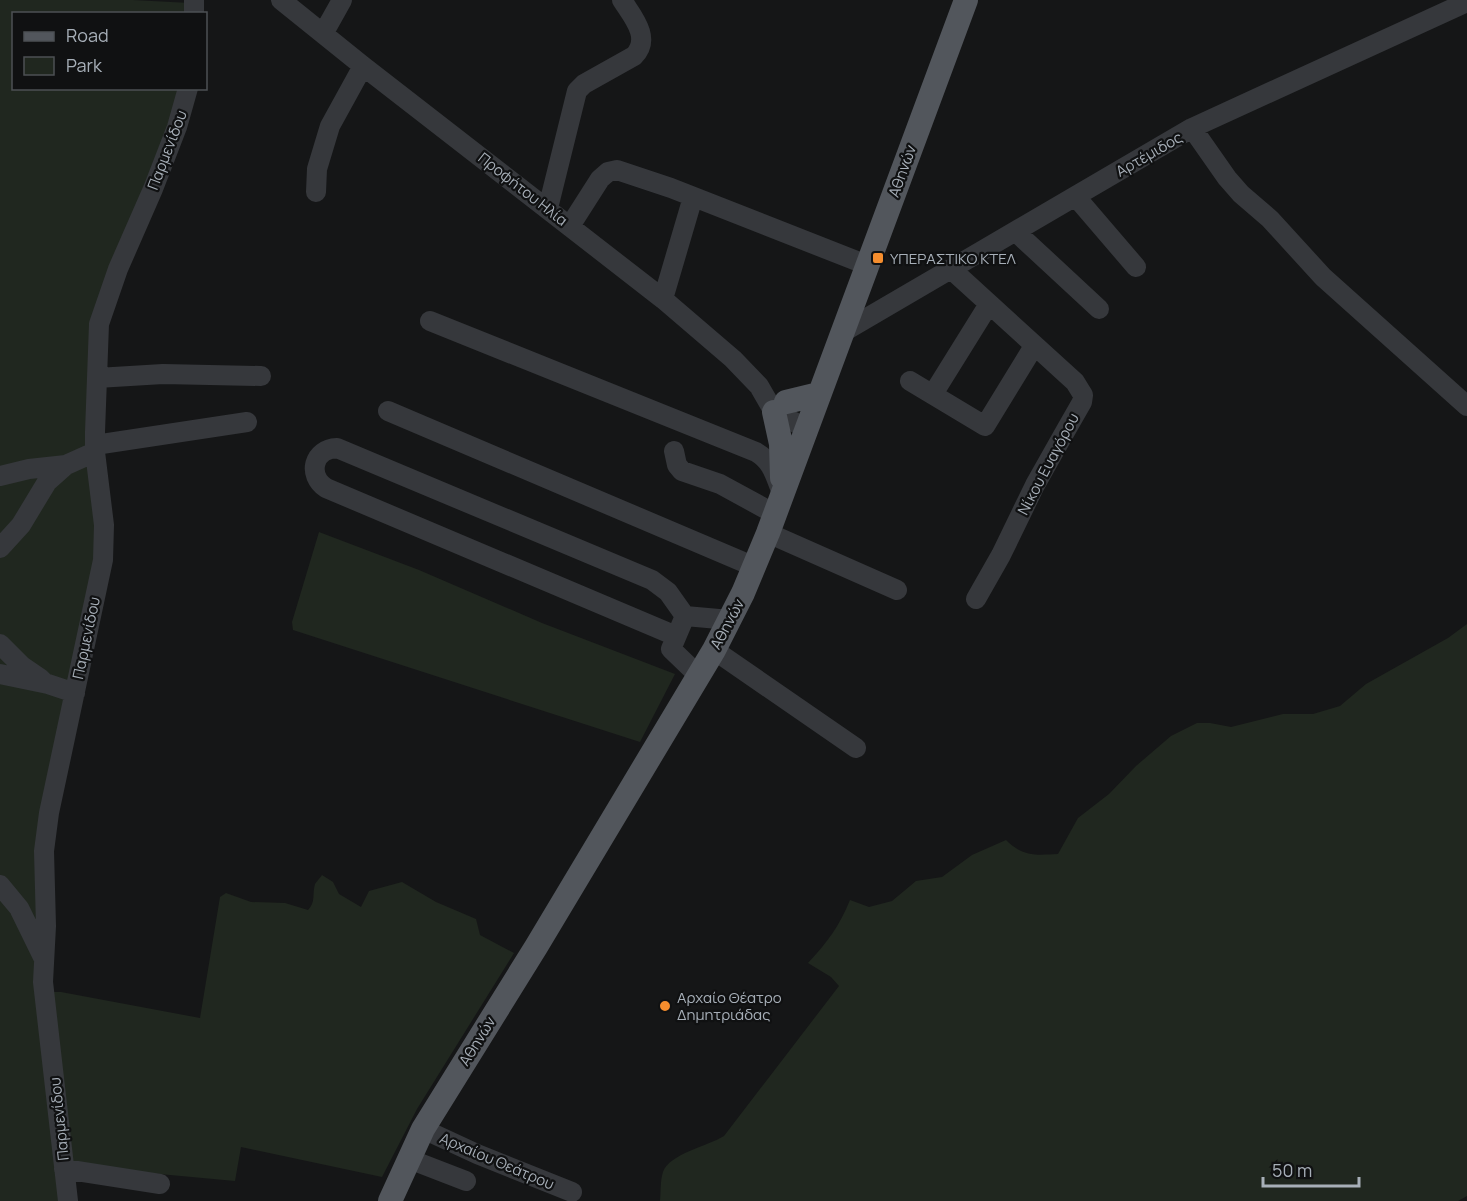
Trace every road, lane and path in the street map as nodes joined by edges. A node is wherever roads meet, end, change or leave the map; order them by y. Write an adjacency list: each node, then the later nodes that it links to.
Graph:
1 (281, 0): 6 (street, Προφήτου Ηλία)
2 (342, 0): 6 (street)
3 (622, 0): 13 (street)
4 (966, 0): 16 (main road, Αθηνών)
5 (1467, 2): 9 (street, Αρτέμιδος)
6 (323, 34): 7 (street, Προφήτου Ηλία)
7 (363, 66): 10 (street); 13 (street, Προφήτου Ηλία)
8 (188, 90): 26 (street, Παρμενίδου)
9 (1192, 129): 12 (street, Αρτέμιδος); 29 (street)
10 (316, 192)
11 (693, 197): 14 (street); 16 (street); 19 (street)
12 (1076, 197): 15 (street, Αρτέμιδος); 17 (street)
13 (548, 208): 14 (street, Προφήτου Ηλία)
14 (570, 226): 19 (street, Προφήτου Ηλία)
15 (1016, 232): 18 (street, Αρτέμιδος); 21 (street)
16 (867, 265): 23 (main road, Αθηνών)
17 (1136, 267)
18 (951, 269): 20 (street, Νίκου Ευαγόρου); 23 (street, Αρτέμιδος)
19 (663, 299): 30 (street, Προφήτου Ηλία)
20 (989, 304): 24 (street, Νίκου Ευαγόρου); 28 (street)
21 (1099, 309)
22 (430, 321): 38 (street)
23 (843, 332): 32 (main road, Αθηνών)
24 (1034, 346): 28 (street); 42 (street, Νίκου Ευαγόρου)
25 (261, 376): 26 (street)
26 (97, 378): 34 (street, Παρμενίδου)
27 (910, 381): 28 (street)
28 (933, 394)
29 (1467, 406)
30 (780, 407): 32 (main road); 32 (street); 38 (main road)
31 (388, 411): 40 (street)
32 (812, 412): 38 (main road, Αθηνών)
33 (247, 422): 34 (street)
34 (95, 449): 36 (street); 51 (street, Παρμενίδου)
35 (674, 451): 38 (street)
36 (66, 465): 37 (street); 39 (street)
37 (0, 476)
38 (775, 513): 40 (main road, Αθηνών); 41 (street)
39 (0, 548)
40 (755, 567): 44 (main road, Αθηνών)
41 (897, 590)
42 (976, 599)
43 (685, 616): 44 (street); 45 (street); 45 (street)
44 (730, 620): 47 (main road, Αθηνών)
45 (676, 636): 49 (street)
46 (0, 644): 50 (street)
47 (714, 650): 49 (main road, Αθηνών); 52 (street)
48 (0, 674): 50 (street)
49 (699, 676): 55 (main road, Αθηνών)
50 (48, 684): 51 (street)
51 (75, 693): 54 (street, Παρμενίδου)
52 (856, 748)
53 (0, 885): 54 (street)
54 (44, 959): 57 (street, Παρμενίδου)
55 (423, 1129): 56 (main road, Αθηνών); 60 (street, Αρχαίου Θεάτρου)
56 (409, 1159): 58 (street); 62 (main road, Αθηνών)
57 (64, 1169): 59 (street); 61 (street, Παρμενίδου)
58 (466, 1181)
59 (160, 1184)
60 (572, 1192)
61 (68, 1201)
62 (390, 1201)

